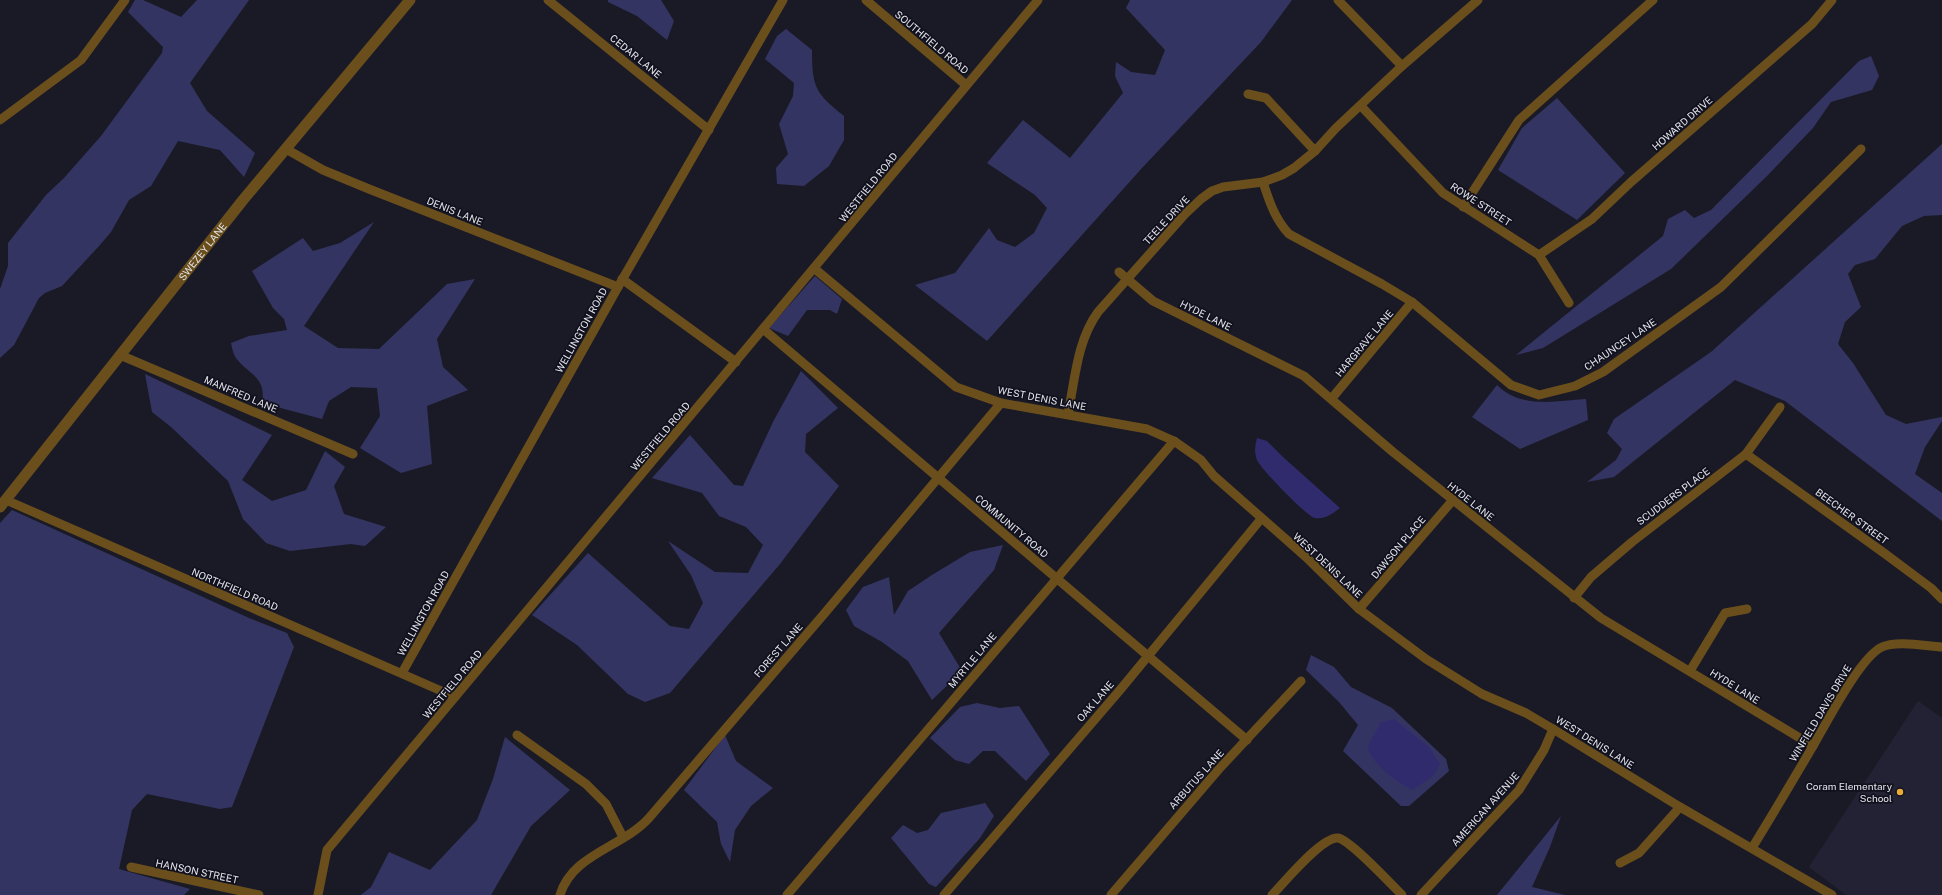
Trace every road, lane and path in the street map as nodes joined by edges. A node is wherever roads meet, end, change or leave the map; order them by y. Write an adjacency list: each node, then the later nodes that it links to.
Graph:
1 (125, 0): 15 (street)
2 (410, 0): 17 (street, SWEZEY LANE)
3 (548, 0): 16 (street, CEDAR LANE)
4 (783, 0): 16 (street, WELLINGTON ROAD)
5 (866, 0): 12 (street, SOUTHFIELD ROAD)
6 (1038, 0): 12 (street, WESTFIELD ROAD)
7 (1338, 0): 11 (street)
8 (1478, 0): 11 (street, TEELE DRIVE)
9 (1653, 0): 21 (street)
10 (1832, 0): 22 (street, HOWARD DRIVE)
11 (1402, 66): 14 (street, TEELE DRIVE)
12 (966, 85): 23 (street, WESTFIELD ROAD)
13 (1248, 94): 19 (street)
14 (1361, 106): 19 (street, TEELE DRIVE); 21 (street, ROWE STREET)
15 (0, 120)
16 (709, 130): 26 (street, WELLINGTON ROAD)
17 (286, 149): 26 (street, DENIS LANE); 30 (street, SWEZEY LANE)
18 (1861, 149): 27 (street, CHAUNCEY LANE)
19 (1315, 151): 20 (street, TEELE DRIVE)
20 (1263, 182): 25 (street, TEELE DRIVE); 27 (street, CHAUNCEY LANE)
21 (1463, 207): 22 (street, ROWE STREET)
22 (1539, 255): 28 (street, ROWE STREET)
23 (815, 269): 29 (street, WESTFIELD ROAD); 33 (street, WEST DENIS LANE)
24 (1119, 272): 25 (street, HYDE LANE)
25 (1127, 280): 32 (street, HYDE LANE); 35 (street, TEELE DRIVE)
26 (620, 283): 31 (street, DENIS LANE); 51 (street, WELLINGTON ROAD)
27 (1412, 302): 32 (street, HARGRAVE LANE)
28 (1569, 303)
29 (763, 329): 31 (street, WESTFIELD ROAD); 39 (street, COMMUNITY ROAD)
30 (120, 355): 37 (street, MANFRED LANE); 41 (street, SWEZEY LANE)
31 (736, 362): 53 (street, WESTFIELD ROAD)
32 (1332, 398): 40 (street, HYDE LANE)
33 (1001, 403): 35 (street, WEST DENIS LANE); 39 (street, FOREST LANE)
34 (1780, 407): 38 (street, SCUDDERS PLACE)
35 (1068, 414): 36 (street, WEST DENIS LANE)
36 (1174, 441): 42 (street, WEST DENIS LANE); 43 (street, MYRTLE LANE)
37 (353, 454)
38 (1746, 454): 44 (street, SCUDDERS PLACE); 45 (street, BEECHER STREET)
39 (939, 478): 43 (street, COMMUNITY ROAD); 59 (street, FOREST LANE)
40 (1453, 500): 44 (street, HYDE LANE); 46 (street, DAWSON PLACE)
41 (3, 504): 51 (street, NORTHFIELD ROAD)
42 (1261, 519): 46 (street, WEST DENIS LANE); 49 (street, OAK LANE)
43 (1056, 577): 49 (street, COMMUNITY ROAD); 66 (street, MYRTLE LANE)
44 (1574, 598): 50 (street, HYDE LANE)
45 (1942, 599)
46 (1359, 609): 54 (street, WEST DENIS LANE)
47 (1747, 609): 50 (street)
48 (1942, 647): 57 (street, WINFIELD DAVIS DRIVE)
49 (1147, 655): 56 (street, COMMUNITY ROAD); 67 (street, OAK LANE)
50 (1690, 671): 57 (street, HYDE LANE)
51 (402, 672): 53 (street, NORTHFIELD ROAD)
52 (1300, 681): 56 (street, ARBUTUS LANE)
53 (456, 697): 64 (street, WESTFIELD ROAD)
54 (1553, 729): 58 (street, WEST DENIS LANE); 71 (street, AMERICAN AVENUE)
55 (517, 735): 59 (street)
56 (1247, 740): 68 (street, ARBUTUS LANE)
57 (1813, 746): 60 (street, WINFIELD DAVIS DRIVE)
58 (1680, 807): 60 (street, WEST DENIS LANE); 61 (street)
59 (623, 837): 65 (street, FOREST LANE)
60 (1752, 848): 72 (street, WEST DENIS LANE)
61 (1620, 863)
62 (131, 867): 63 (street, HANSON STREET)
63 (259, 895)
64 (318, 895)
65 (560, 895)
66 (787, 895)
67 (944, 895)
68 (1111, 895)
69 (1272, 895): 70 (street)
70 (1402, 895)
71 (1421, 895)
72 (1832, 895)

